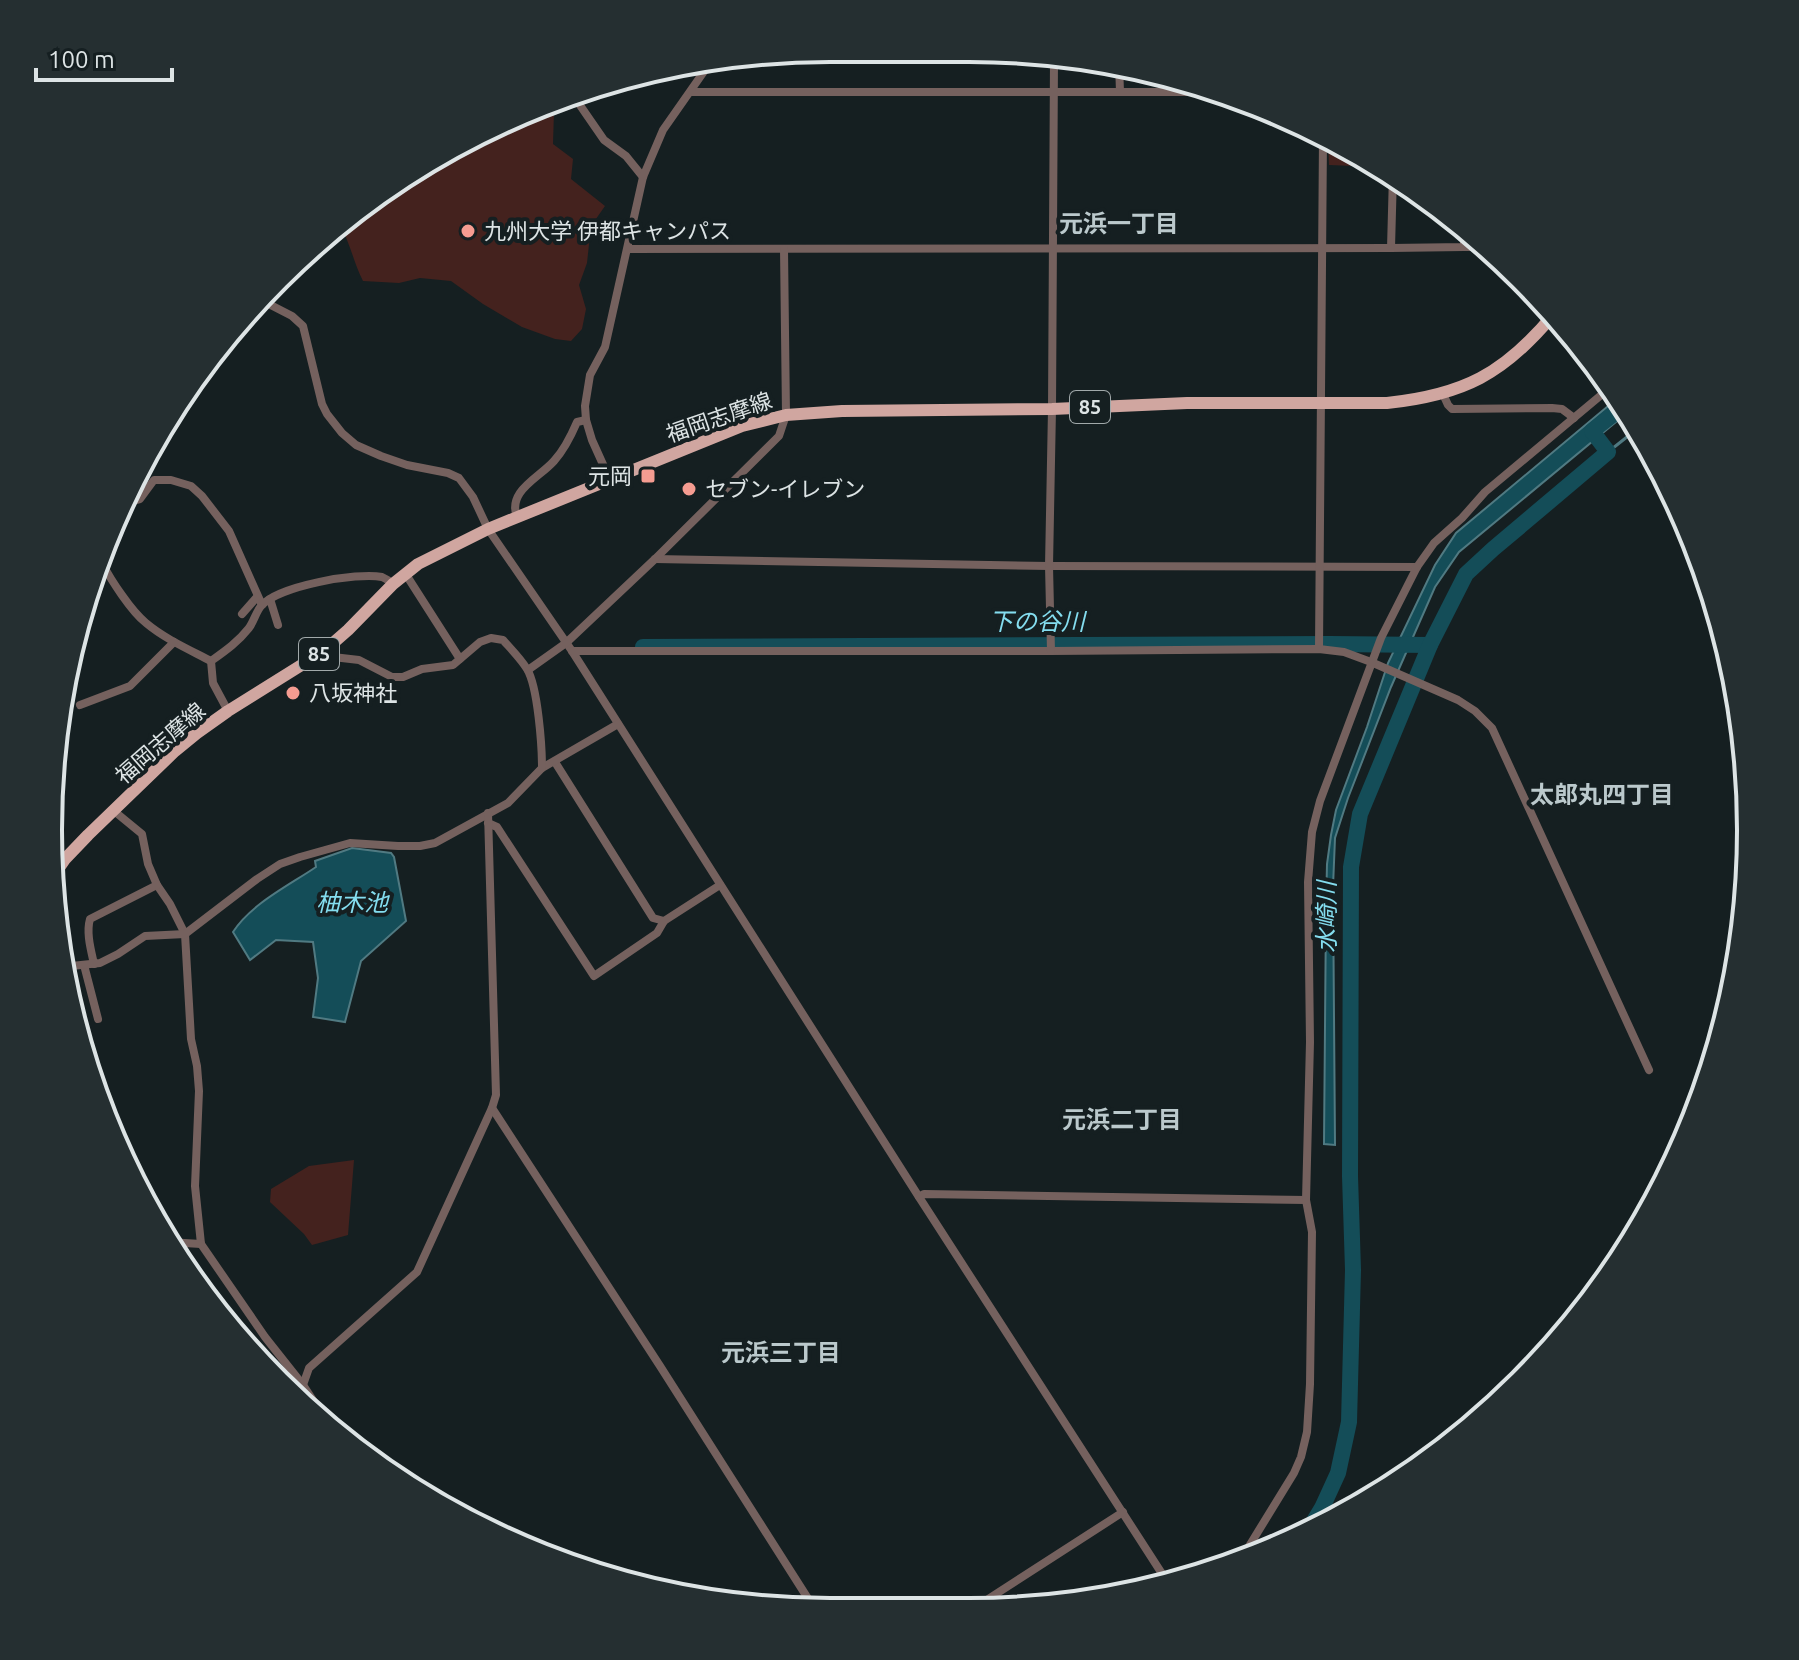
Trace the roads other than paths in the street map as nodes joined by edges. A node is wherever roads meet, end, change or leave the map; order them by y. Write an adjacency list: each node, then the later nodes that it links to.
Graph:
1 (1054, 68): 7 (street)
2 (703, 73): 5 (street)
3 (1119, 77): 6 (street)
4 (1169, 88): 6 (street)
5 (691, 92): 7 (street); 10 (street)
6 (1120, 92): 7 (street)
7 (1055, 93): 18 (street)
8 (579, 104): 10 (street)
9 (1323, 149): 19 (street)
10 (643, 177): 16 (street)
11 (1393, 189): 15 (street)
12 (1464, 244): 13 (street)
13 (1464, 247): 14 (street); 15 (street)
14 (1468, 247)
15 (1391, 248): 19 (street)
16 (628, 249): 17 (street); 28 (street)
17 (784, 249): 18 (street); 26 (street)
18 (1052, 249): 19 (street); 25 (street)
19 (1324, 249): 24 (street)
20 (271, 305): 32 (street)
21 (1546, 324): 22 (main road, 福岡志摩線 / 85)
22 (1443, 394): 24 (main road, 福岡志摩線 / 85); 27 (street)
23 (1602, 395): 27 (street)
24 (1322, 403): 25 (main road, 福岡志摩線 / 85); 35 (street)
25 (1052, 409): 26 (main road, 福岡志摩線 / 85); 34 (street)
26 (786, 415): 29 (main road, 福岡志摩線 / 85); 33 (street)
27 (1574, 418): 36 (street)
28 (586, 420): 29 (street); 31 (street)
29 (610, 480): 31 (main road, 福岡志摩線 / 85)
30 (136, 500): 41 (street)
31 (517, 517): 32 (main road, 福岡志摩線 / 85)
32 (488, 529): 38 (main road, 福岡志摩線 / 85); 46 (street)
33 (655, 559): 34 (street); 46 (street)
34 (1049, 566): 35 (street); 48 (street)
35 (1321, 567): 36 (street); 45 (street)
36 (1417, 567): 51 (street)
37 (107, 572): 44 (street)
38 (405, 573): 39 (main road, 福岡志摩線 / 85); 49 (street)
39 (393, 584): 40 (street); 47 (main road, 福岡志摩線 / 85)
40 (270, 599): 41 (street); 43 (street)
41 (259, 601): 42 (street); 50 (street)
42 (242, 614)
43 (278, 625)
44 (174, 642): 50 (street); 53 (street)
45 (1319, 645): 48 (street); 51 (street)
46 (569, 647): 48 (street); 52 (street); 55 (street)
47 (324, 651): 49 (street); 54 (main road, 福岡志摩線 / 85)
48 (1051, 651)
49 (460, 659): 52 (street)
50 (211, 661): 54 (street)
51 (1374, 663): 70 (street); 73 (street)
52 (528, 670): 57 (street)
53 (80, 705)
54 (228, 711): 58 (main road, 福岡志摩線 / 85)
55 (618, 724): 56 (street); 63 (street)
56 (555, 762): 57 (street); 64 (street)
57 (542, 768): 59 (street)
58 (114, 811): 61 (main road, 福岡志摩線 / 85); 62 (street)
59 (488, 813): 60 (street); 65 (street)
60 (488, 823): 64 (street); 71 (street)
61 (63, 854)
62 (157, 885): 65 (street); 66 (street)
63 (720, 885): 64 (street); 72 (street)
64 (664, 921)
65 (185, 934): 66 (street); 75 (street)
66 (94, 964): 67 (street)
67 (84, 965): 68 (street); 69 (street)
68 (75, 966)
69 (98, 1019)
70 (1649, 1070)
71 (492, 1108): 76 (street); 81 (street)
72 (919, 1197): 73 (street); 78 (street)
73 (1306, 1200): 79 (street)
74 (182, 1243): 75 (street)
75 (201, 1244): 76 (street)
76 (303, 1385): 77 (street)
77 (307, 1392)
78 (1123, 1512): 80 (street); 82 (street)
79 (1250, 1545)
80 (1162, 1573)
81 (807, 1597)
82 (991, 1597)

